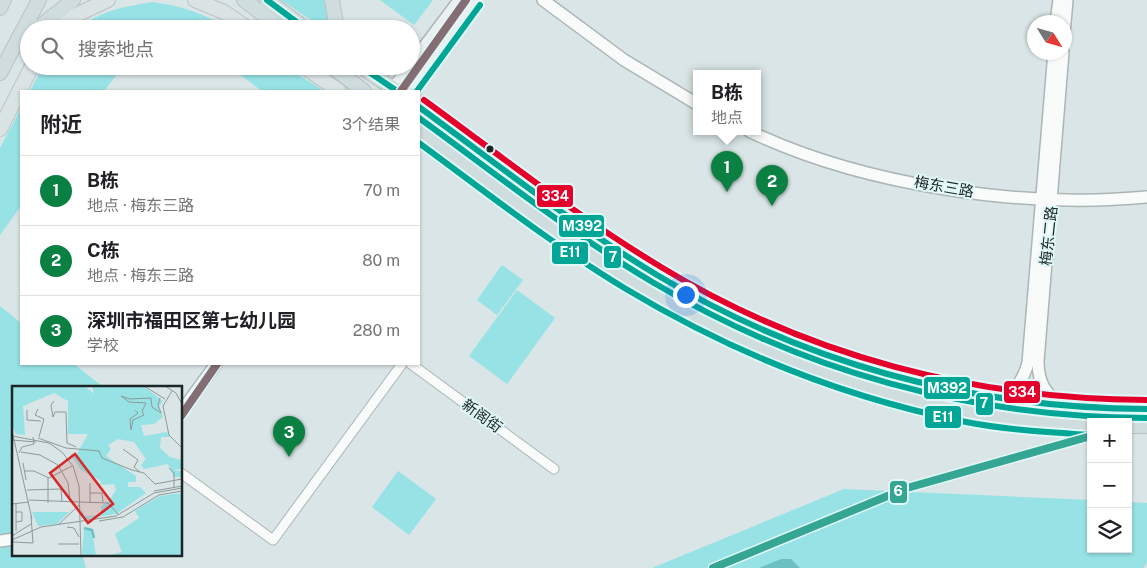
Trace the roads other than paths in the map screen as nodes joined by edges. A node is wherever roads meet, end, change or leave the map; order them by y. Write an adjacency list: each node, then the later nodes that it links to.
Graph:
1 (4, 0): 14 (highway)
2 (39, 0): 17 (highway)
3 (73, 0): 18 (highway)
4 (108, 0): 19 (main road)
5 (194, 0): 20 (main road)
6 (244, 0): 21 (highway)
7 (267, 0): 22 (highway)
8 (332, 0): 23 (highway)
9 (460, 0): 26 (main road)
10 (474, 0): 29 (main road)
11 (543, 0): 42 (street)
12 (1058, 0): 15 (street)
13 (1067, 0): 16 (street)
14 (0, 8)
15 (1057, 15)
16 (1066, 15)
17 (28, 20)
18 (48, 20)
19 (69, 20)
20 (236, 20)
21 (270, 20)
22 (294, 20)
23 (336, 20)
24 (20, 36): 30 (highway)
25 (20, 49): 30 (highway)
26 (420, 54)
27 (1054, 60): 48 (street, 梅东二路)
28 (1062, 60): 48 (street, 梅东二路)
29 (420, 65)
30 (0, 74)
31 (28, 75): 37 (main road)
32 (316, 75): 39 (main road)
33 (343, 75): 40 (highway)
34 (374, 75): 41 (highway)
35 (406, 75): 41 (main road)
36 (412, 75): 41 (main road)
37 (20, 90)
38 (20, 90): 44 (main road)
39 (338, 90)
40 (363, 90)
41 (399, 90)
42 (693, 102)
43 (420, 108): 52 (highway)
44 (0, 129)
45 (420, 133): 56 (highway)
46 (758, 135): 48 (street, 梅东三路)
47 (1147, 197): 48 (street, 梅东三路)
48 (1047, 199): 52 (street, 梅东二路); 53 (street, 梅东二路)
49 (215, 365): 55 (street)
50 (401, 365): 60 (street)
51 (412, 365): 59 (street, 新阁街)
52 (997, 399): 53 (highway)
53 (1065, 407): 54 (highway)
54 (1147, 409)
55 (182, 411)
56 (1087, 426)
57 (1132, 426): 58 (highway)
58 (1147, 426)
59 (554, 469)
60 (182, 474)

